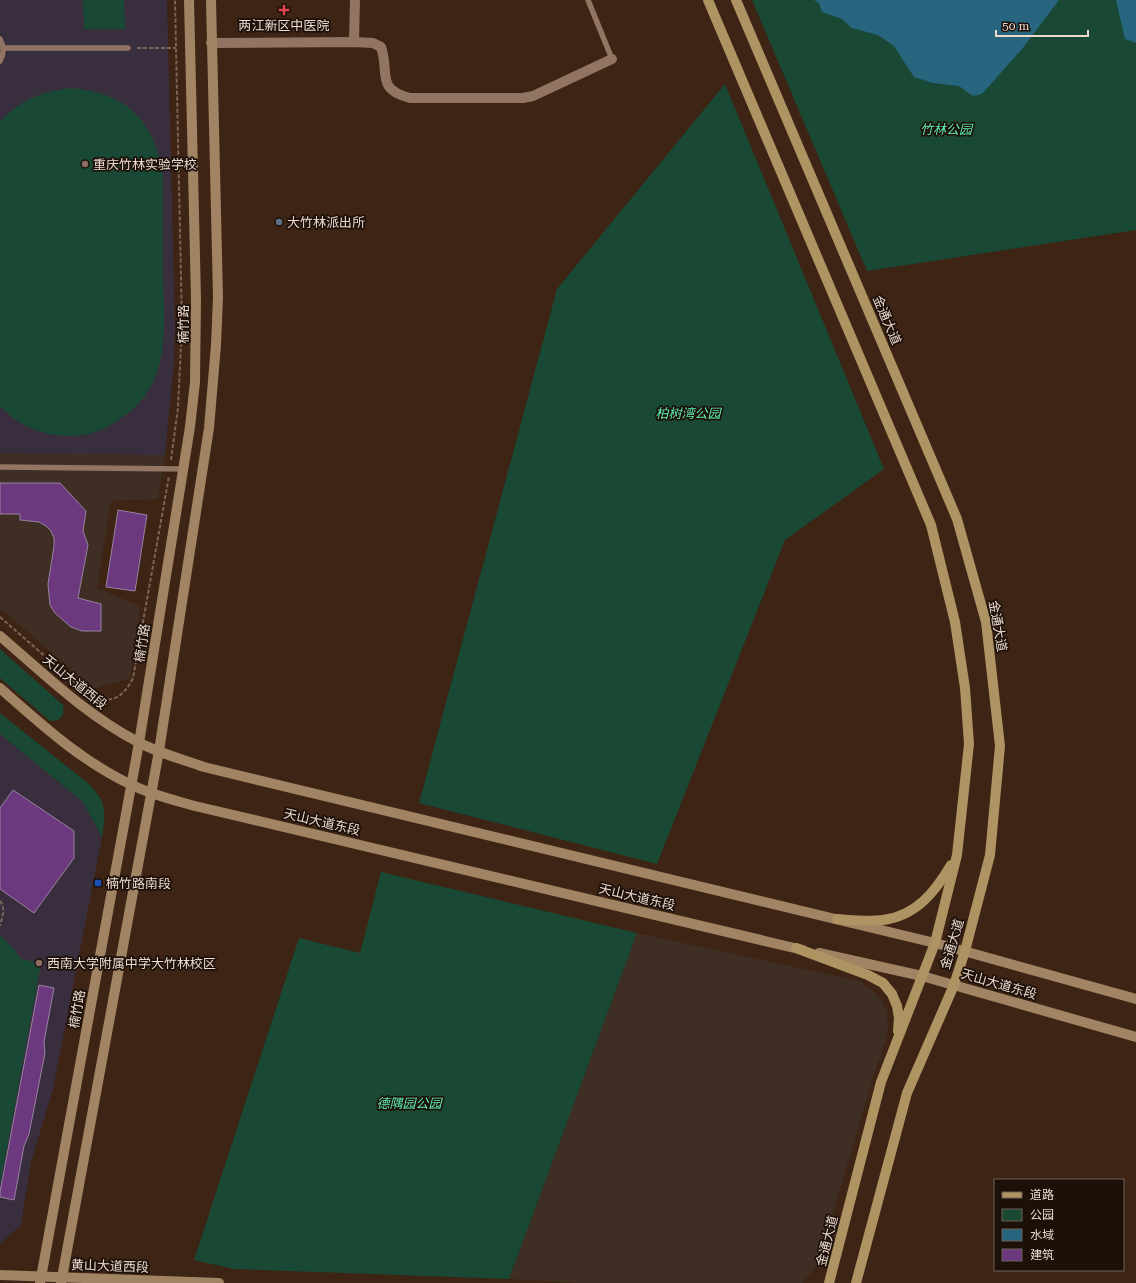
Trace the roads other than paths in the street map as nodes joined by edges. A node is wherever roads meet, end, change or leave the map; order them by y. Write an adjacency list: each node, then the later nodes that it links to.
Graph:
1 (189, 0): 15 (main road, 楠竹路)
2 (210, 0): 9 (main road)
3 (355, 0): 8 (street)
4 (588, 0): 12 (lane)
5 (708, 0): 22 (main road, 金通大道)
6 (736, 0): 26 (main road, 金通大道)
7 (0, 39): 10 (lane)
8 (354, 42): 9 (street); 12 (street)
9 (211, 43): 19 (main road)
10 (3, 48): 11 (lane); 13 (lane)
11 (128, 48)
12 (612, 59)
13 (0, 61)
14 (0, 467): 15 (lane)
15 (184, 469): 18 (main road, 楠竹路)
16 (0, 636): 18 (main road, 天山大道西段)
17 (0, 688): 20 (main road)
18 (139, 742): 19 (main road, 天山大道东段); 20 (main road, 楠竹路)
19 (159, 751): 21 (main road); 23 (main road, 天山大道东段)
20 (131, 785): 21 (main road, 天山大道东段); 33 (main road, 楠竹路)
21 (151, 793): 25 (main road, 天山大道东段); 34 (main road)
22 (957, 855): 23 (main road); 24 (main road, 金通大道)
23 (836, 918): 24 (main road, 天山大道东段)
24 (935, 943): 26 (main road, 天山大道东段); 27 (main road, 金通大道)
25 (796, 948): 27 (main road, 天山大道东段); 31 (main road)
26 (966, 951): 28 (main road, 金通大道); 29 (main road, 天山大道东段)
27 (922, 976): 28 (main road, 天山大道东段); 31 (main road, 金通大道)
28 (954, 985): 30 (main road, 天山大道东段); 37 (main road, 金通大道)
29 (1136, 999)
30 (1136, 1037)
31 (898, 1040): 36 (main road, 金通大道)
32 (0, 1275): 33 (main road, 黄山大道西段)
33 (40, 1279): 34 (main road, 黄山大道西段)
34 (62, 1280): 35 (main road, 黄山大道西段)
35 (219, 1283)
36 (829, 1283)
37 (856, 1283)

